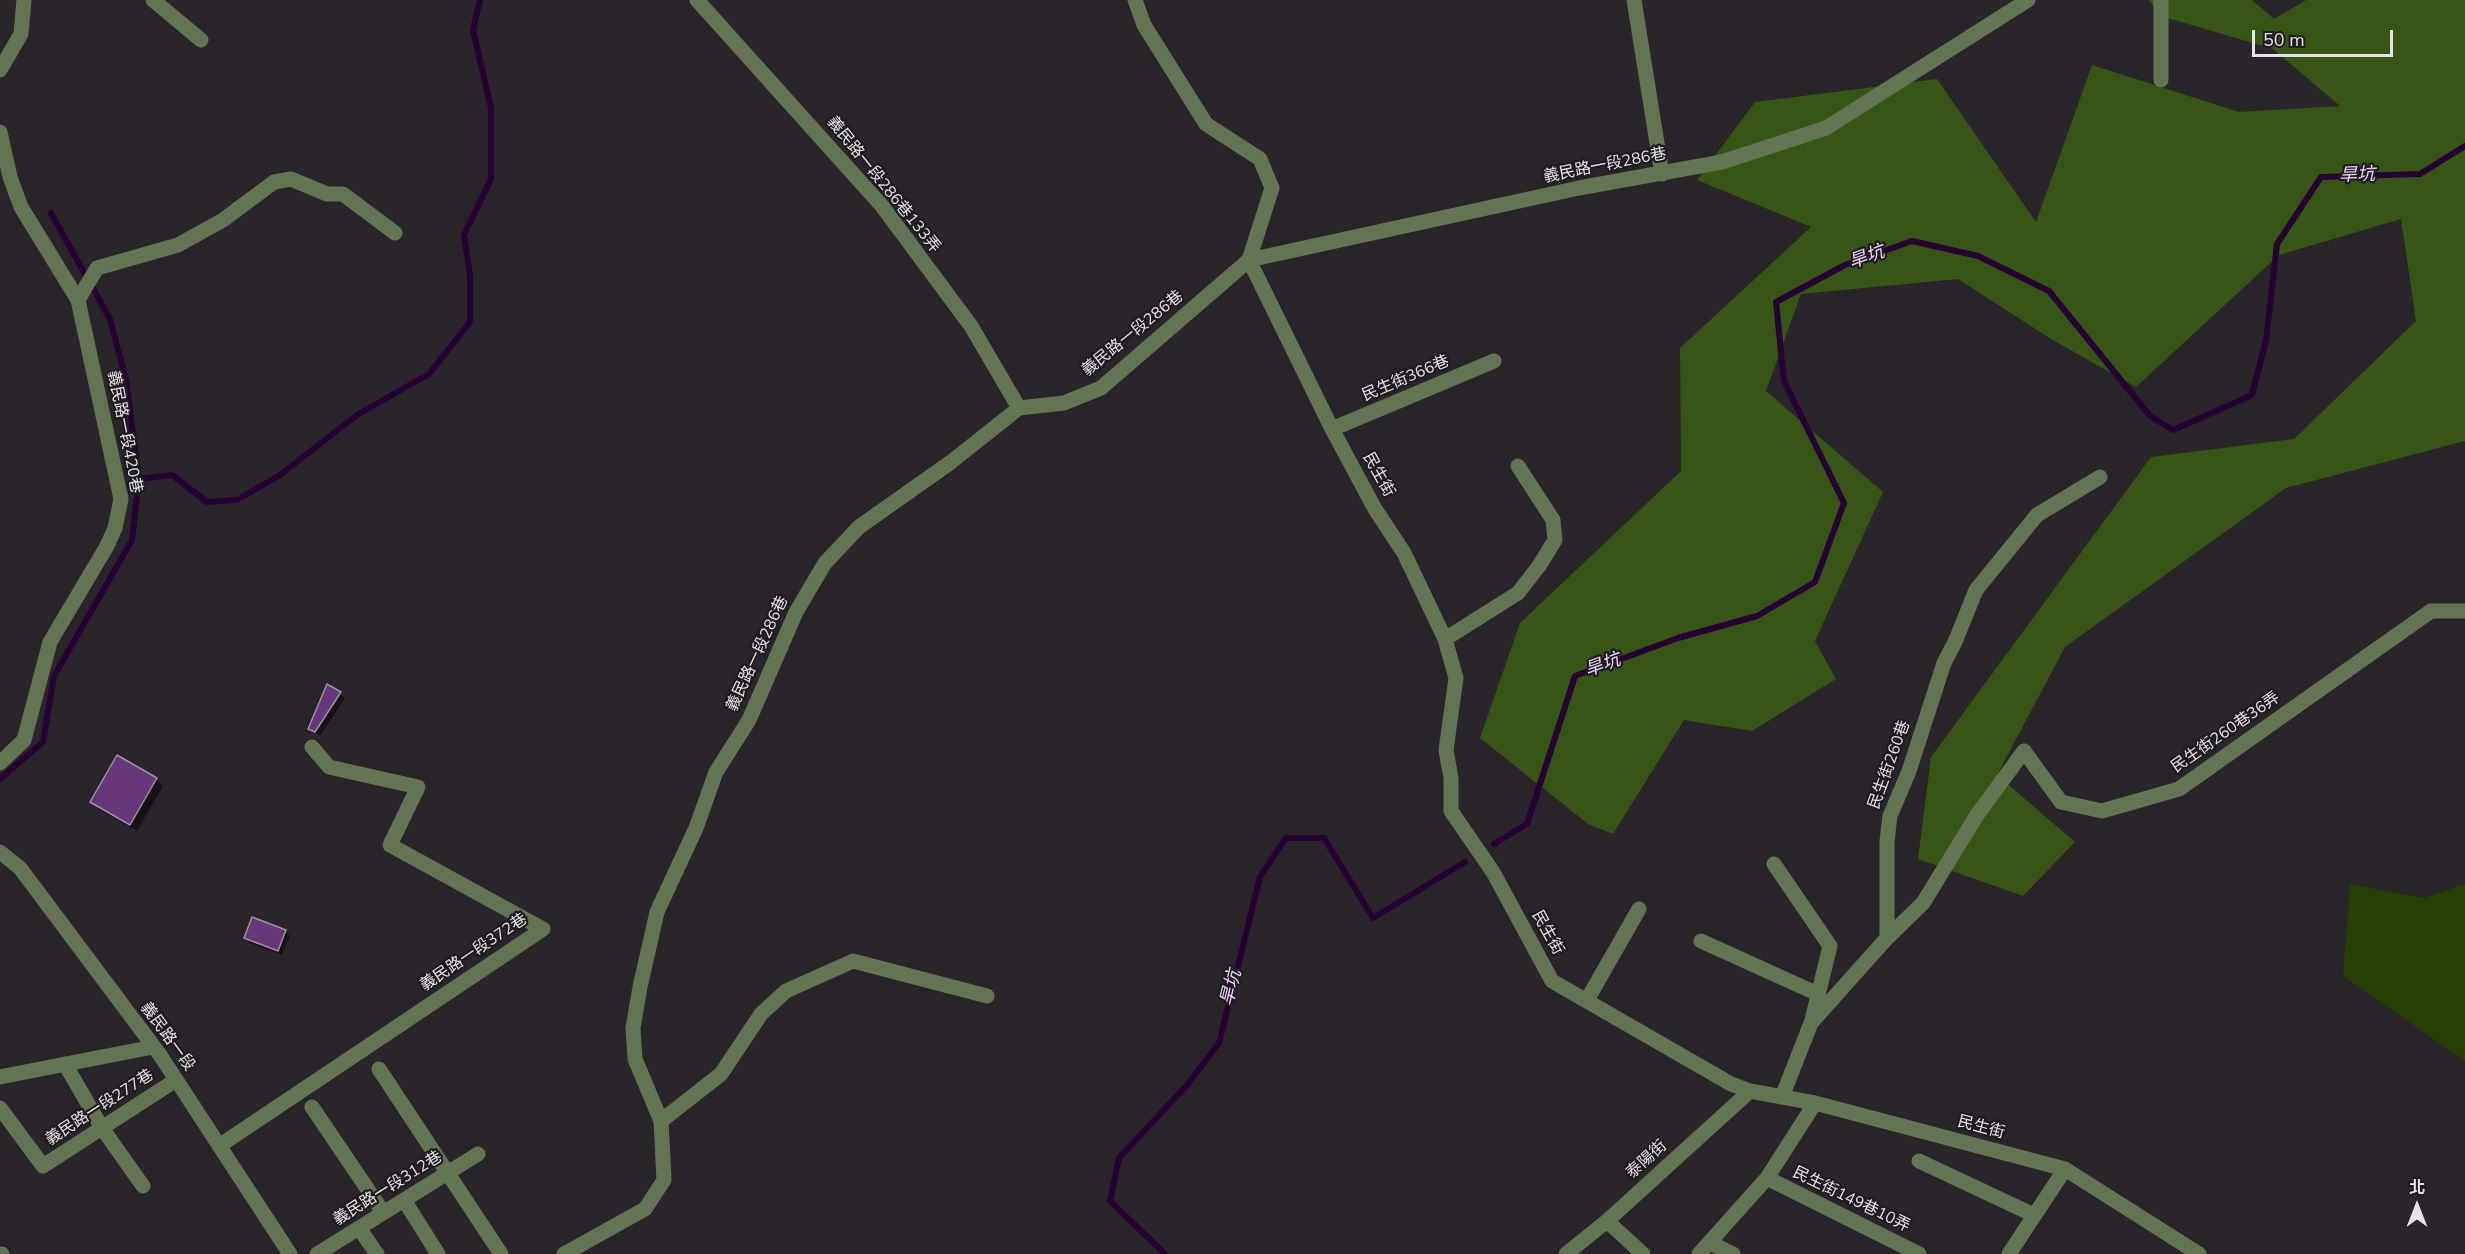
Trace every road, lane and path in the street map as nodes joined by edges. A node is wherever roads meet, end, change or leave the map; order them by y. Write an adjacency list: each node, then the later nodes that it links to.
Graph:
1 (24, 0): 9 (street)
2 (153, 0): 8 (street)
3 (697, 0): 17 (street, 義民路一段286巷133弄)
4 (1135, 0): 14 (street)
5 (1634, 0): 12 (street)
6 (2028, 0): 12 (street, 義民路一段286巷)
7 (2161, 0): 10 (street)
8 (201, 40)
9 (0, 70)
10 (2161, 80)
11 (0, 132): 15 (street, 義民路一段420巷)
12 (1662, 174): 14 (street, 義民路一段286巷)
13 (395, 233): 15 (street)
14 (1249, 260): 17 (street, 義民路一段286巷); 18 (street, 民生街)
15 (78, 300): 24 (street, 義民路一段420巷)
16 (1494, 361): 18 (street, 民生街366巷)
17 (1019, 408): 44 (street, 義民路一段286巷)
18 (1332, 429): 22 (street, 民生街)
19 (1518, 466): 22 (street)
20 (2100, 477): 28 (street, 民生街260巷)
21 (2465, 611): 28 (street, 民生街260巷36弄)
22 (1445, 639): 32 (street, 民生街)
23 (312, 747): 46 (street, 義民路一段372巷)
24 (0, 763)
25 (0, 852): 34 (street, 義民路一段)
26 (1774, 864): 30 (street)
27 (1639, 909): 32 (street)
28 (1887, 939): 33 (street)
29 (1701, 941): 30 (street)
30 (1818, 994): 33 (street)
31 (987, 996): 44 (street)
32 (1587, 1000): 39 (street, 民生街)
33 (1811, 1023): 40 (street)
34 (153, 1047): 35 (street); 38 (street, 義民路一段)
35 (65, 1064): 37 (street); 45 (street)
36 (379, 1070): 50 (street)
37 (0, 1077)
38 (177, 1080): 45 (street, 義民路一段277巷); 46 (street, 義民路一段)
39 (1750, 1091): 40 (street, 民生街); 56 (street, 泰陽街)
40 (1782, 1097): 41 (street, 民生街)
41 (1815, 1103): 49 (street, 民生街); 51 (street)
42 (312, 1107): 54 (street)
43 (0, 1108): 45 (street, 義民路一段277巷)
44 (661, 1121): 64 (street, 義民路一段286巷)
45 (102, 1128): 52 (street)
46 (219, 1146): 59 (street, 義民路一段)
47 (478, 1154): 50 (street, 義民路一段312巷)
48 (1919, 1161): 55 (street)
49 (2065, 1168): 55 (street); 71 (street, 民生街)
50 (447, 1173): 53 (street, 義民路一段312巷); 63 (street)
51 (1767, 1178): 58 (street); 69 (street, 民生街149巷10弄)
52 (143, 1186)
53 (404, 1200): 54 (street, 義民路一段312巷); 62 (street)
54 (383, 1212): 57 (street, 義民路一段312巷)
55 (2034, 1215): 70 (street)
56 (1607, 1221): 65 (street, 泰陽街); 66 (street)
57 (359, 1228): 60 (street, 義民路一段312巷); 61 (street)
58 (1710, 1243): 67 (street); 68 (street)
59 (290, 1254)
60 (317, 1254)
61 (377, 1254)
62 (438, 1254)
63 (501, 1254)
64 (564, 1254)
65 (1566, 1254)
66 (1643, 1254)
67 (1699, 1254)
68 (1733, 1254)
69 (1920, 1254)
70 (2009, 1254)
71 (2199, 1254)

